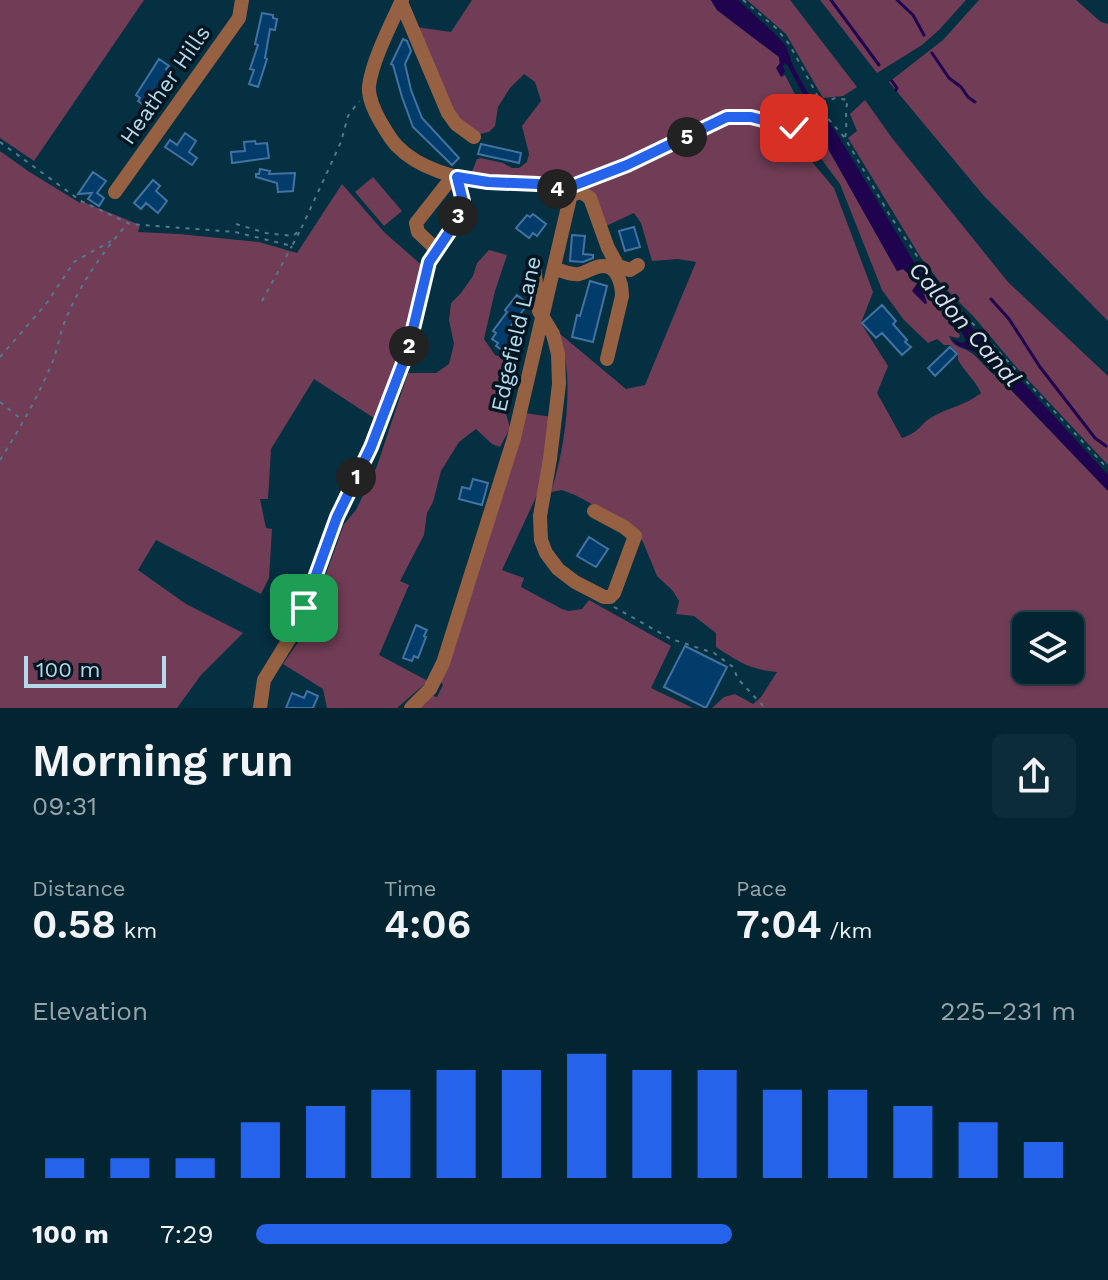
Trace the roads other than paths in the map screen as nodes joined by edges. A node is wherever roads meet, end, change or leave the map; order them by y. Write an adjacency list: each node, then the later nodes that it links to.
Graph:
1 (242, 0): 5 (street, Heather Hills)
2 (402, 1): 3 (street); 4 (street)
3 (474, 137)
4 (455, 177): 6 (street); 7 (street); 7 (street)
5 (115, 192)
6 (565, 193): 8 (street, Edgefield Lane); 11 (street)
7 (437, 250): 15 (street)
8 (554, 264): 9 (street); 12 (street, Edgefield Lane); 13 (street)
9 (581, 264)
10 (534, 265): 12 (street)
11 (638, 265)
12 (542, 318): 14 (street); 16 (street, Edgefield Lane)
13 (607, 359)
14 (594, 511)
15 (260, 708)
16 (411, 708)

